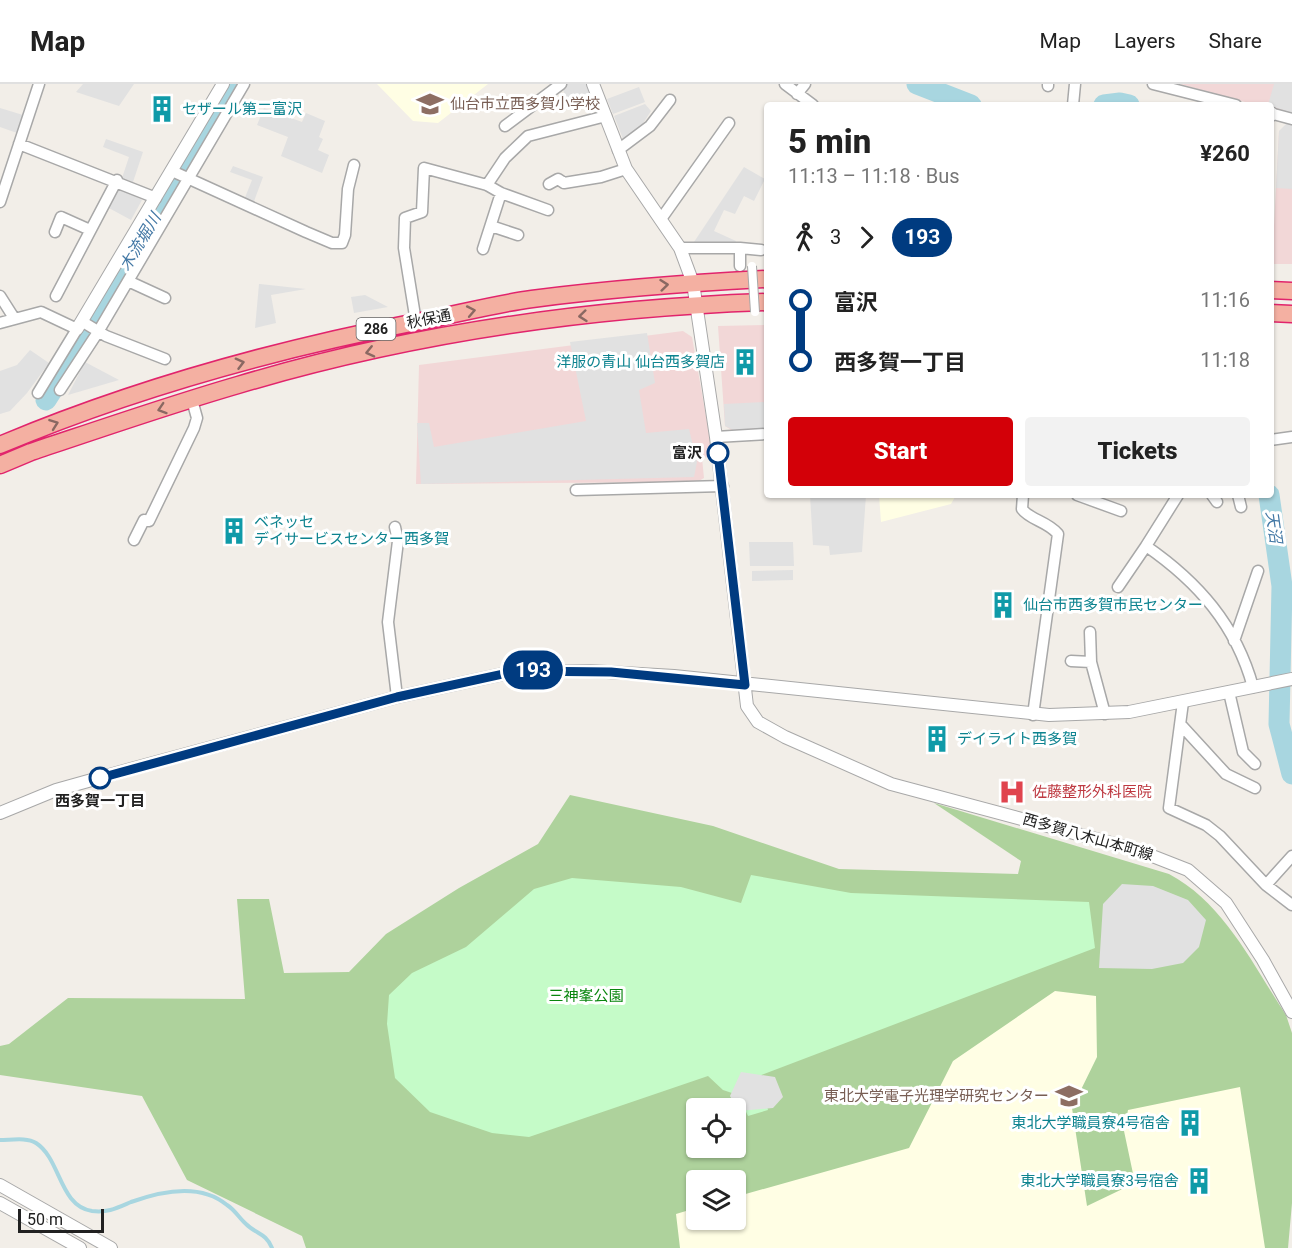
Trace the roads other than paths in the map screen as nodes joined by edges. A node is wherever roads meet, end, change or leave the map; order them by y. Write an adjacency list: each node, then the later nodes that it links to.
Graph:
1 (39, 84): 20 (street)
2 (222, 84): 24 (street)
3 (244, 84): 24 (street)
4 (561, 84): 19 (street)
5 (593, 84): 16 (street, 西多賀八木山本町線)
6 (785, 84): 10 (street)
7 (805, 84): 10 (street)
8 (1075, 84): 13 (street)
9 (1153, 84): 14 (street)
10 (797, 94): 12 (street)
11 (670, 100): 21 (street)
12 (809, 102)
13 (1073, 102)
14 (1224, 102)
15 (1274, 116): 17 (street)
16 (606, 117): 21 (street, 西多賀八木山本町線); 27 (street)
17 (1292, 119)
18 (729, 123): 32 (street)
19 (505, 126)
20 (19, 144): 25 (street); 30 (street)
21 (618, 150): 23 (street, 西多賀八木山本町線)
22 (354, 165): 24 (street)
23 (626, 169): 26 (street); 32 (street, 西多賀八木山本町線)
24 (181, 175): 29 (street); 44 (street)
25 (117, 180): 29 (street); 34 (street)
26 (549, 184)
27 (487, 185): 28 (street); 56 (street)
28 (501, 193): 31 (street); 33 (street)
29 (156, 198): 58 (street)
30 (0, 202)
31 (548, 210)
32 (661, 219): 37 (street, 西多賀八木山本町線)
33 (491, 226): 36 (street); 39 (street)
34 (90, 230): 35 (street); 49 (street)
35 (55, 232)
36 (518, 235)
37 (680, 248): 38 (street); 45 (street, 西多賀八木山本町線)
38 (740, 248): 40 (street); 42 (street)
39 (483, 249)
40 (761, 250)
41 (752, 266): 52 (street, bridge)
42 (740, 272): 43 (highway, 秋保通 / 286); 45 (highway, 秋保通 / 286)
43 (764, 278)
44 (128, 281): 50 (street); 58 (street)
45 (693, 283): 51 (street, 西多賀八木山本町線); 56 (highway, 秋保通 / 286, one-way to 45)
46 (1274, 290): 47 (highway)
47 (1292, 291)
48 (0, 296): 55 (street)
49 (56, 296)
50 (165, 298)
51 (696, 304): 52 (highway, 秋保通 / 286); 62 (highway, 秋保通 / 286, one-way to 62); 64 (street, 西多賀八木山本町線)
52 (760, 307)
53 (1274, 313): 54 (highway)
54 (1292, 314)
55 (14, 318): 57 (street); 58 (street)
56 (416, 322): 67 (highway, 秋保通 / 286, one-way to 56)
57 (0, 323)
58 (88, 328): 59 (street); 60 (street); 61 (street)
59 (165, 359)
60 (60, 390)
61 (38, 393)
62 (192, 400): 68 (highway, 秋保通 / 286, one-way to 68); 78 (street)
63 (764, 434): 64 (street)
64 (716, 437): 69 (street, 西多賀八木山本町線)
65 (1292, 437): 66 (street)
66 (1274, 439)
67 (0, 445)
68 (0, 465)
69 (723, 486): 70 (street); 87 (street, 西多賀八木山本町線)
70 (576, 490)
71 (1023, 498): 93 (street)
72 (1086, 498): 76 (street)
73 (1176, 498): 79 (street)
74 (1239, 498): 75 (street)
75 (1241, 507)
76 (1121, 510)
77 (395, 527): 90 (street)
78 (134, 540)
79 (1146, 546): 81 (street); 83 (street)
80 (1258, 571): 83 (street)
81 (1118, 587)
82 (1090, 632): 85 (street)
83 (1234, 641): 88 (street)
84 (1071, 661): 85 (street)
85 (1091, 662): 92 (street)
86 (1291, 679): 88 (street)
87 (745, 685): 90 (street); 93 (street); 101 (street, 西多賀八木山本町線)
88 (1253, 687): 89 (street)
89 (1229, 692): 91 (street); 95 (street)
90 (397, 697): 97 (street)
91 (1183, 702): 92 (street); 94 (street)
92 (1105, 714): 93 (street)
93 (1033, 715)
94 (1181, 725): 96 (street); 99 (street)
95 (1255, 764)
96 (1255, 788)
97 (0, 813)
98 (1292, 856): 99 (street)
99 (1266, 885): 100 (street)
100 (1292, 905)
101 (1292, 1012)
102 (0, 1185): 105 (street)
103 (0, 1203): 104 (street)
104 (80, 1248)
105 (111, 1248)

